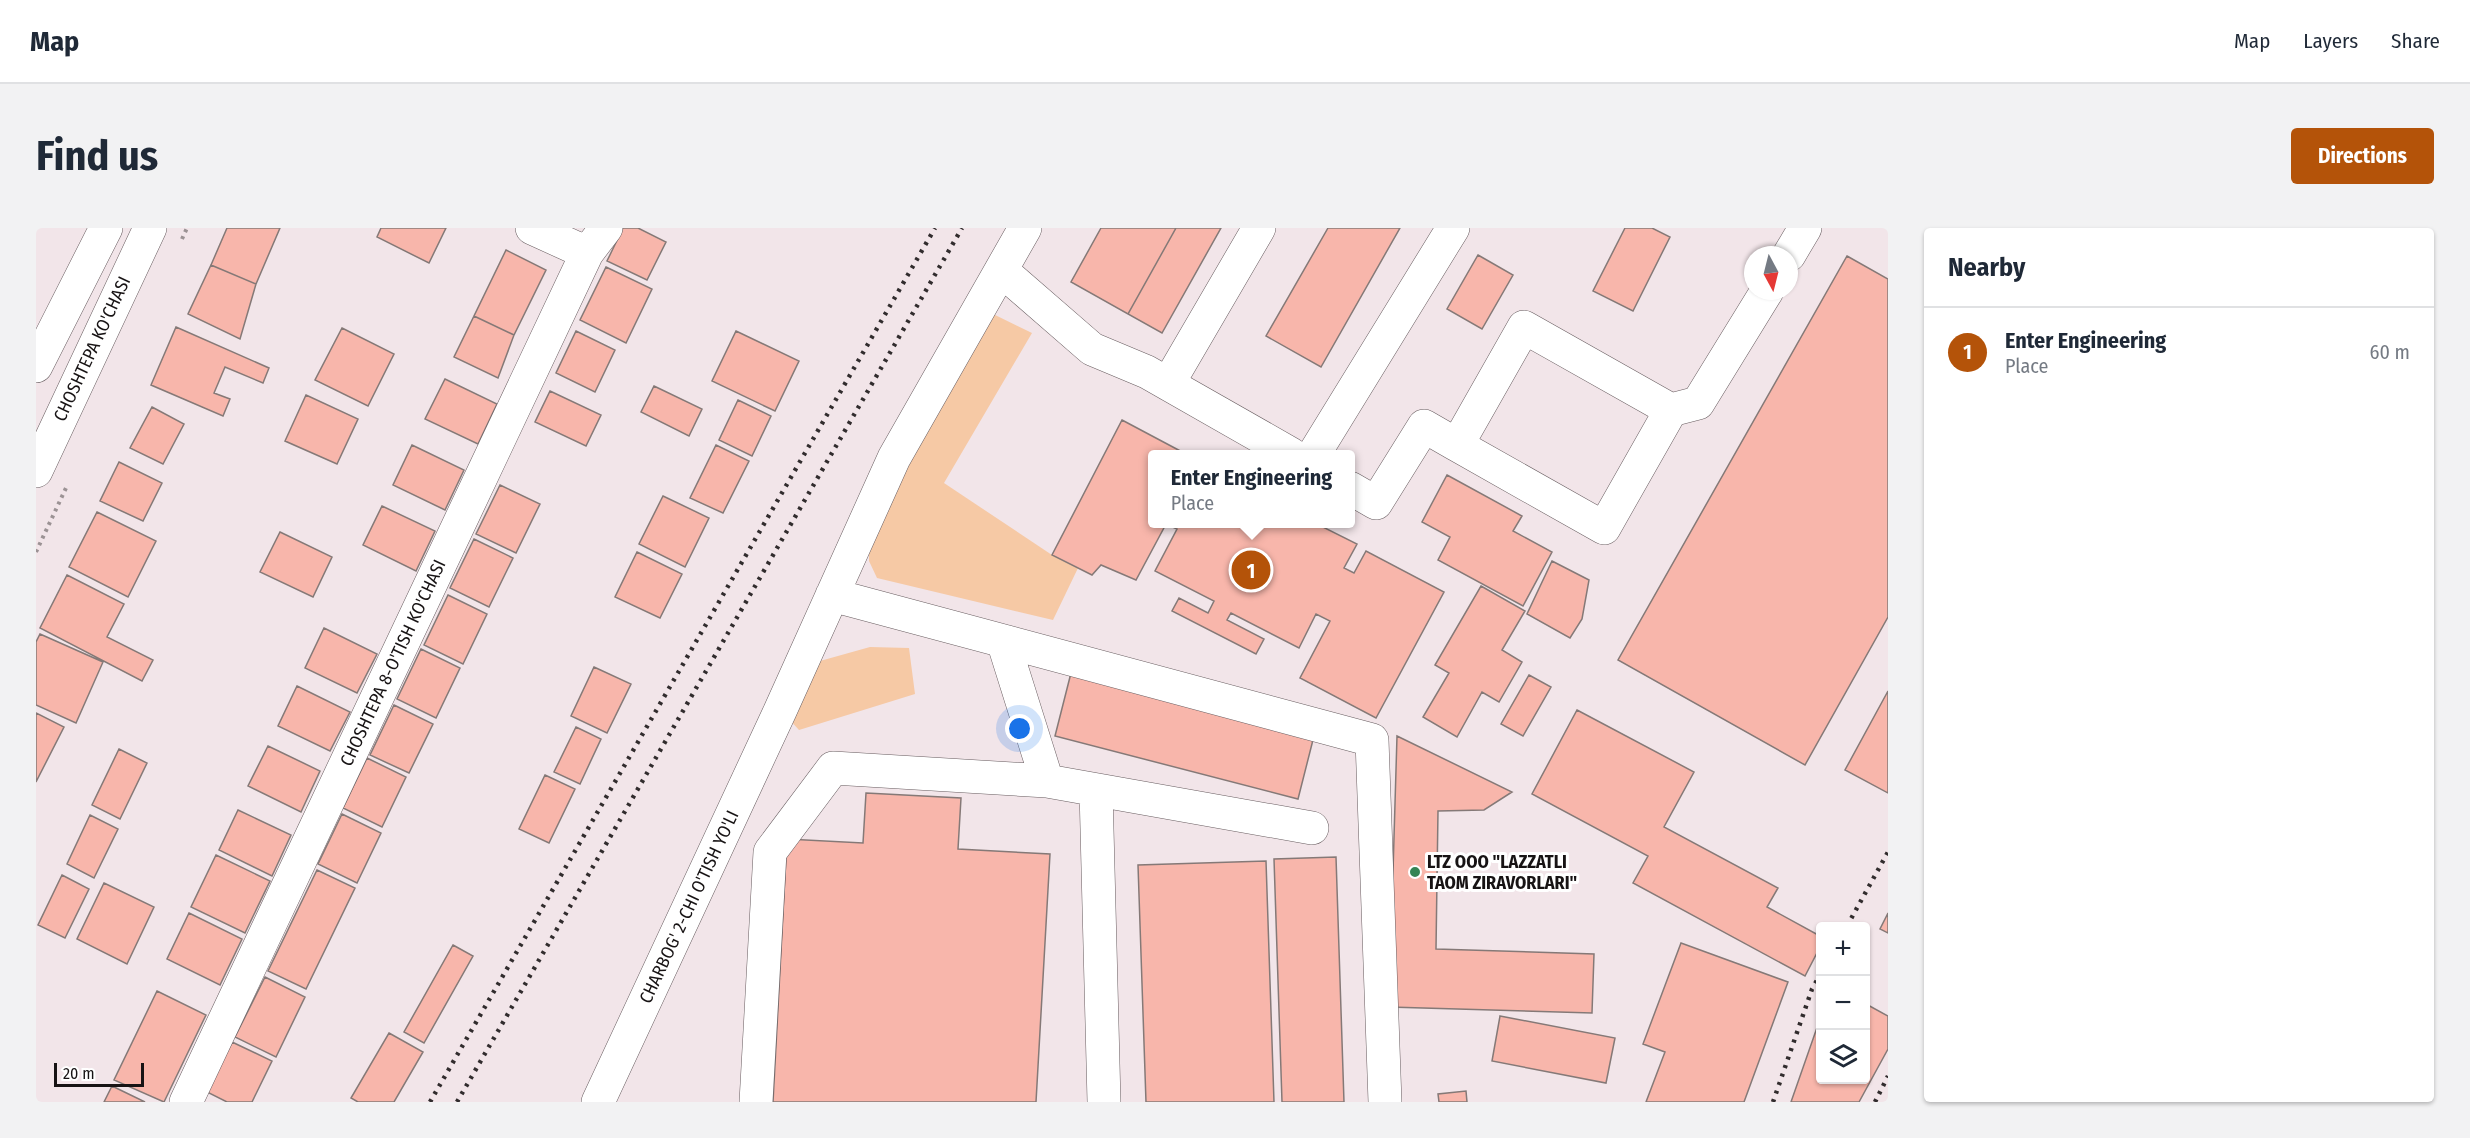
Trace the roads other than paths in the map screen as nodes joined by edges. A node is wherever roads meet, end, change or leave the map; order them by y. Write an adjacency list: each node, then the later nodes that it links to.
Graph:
1 (106, 228): 12 (street)
2 (150, 228): 18 (street, CHOSHTEPA KO'CHASI)
3 (532, 228): 8 (street)
4 (1025, 228): 10 (street, CHARBOG' 2-CHI O'TISH YO'LI)
5 (1259, 228): 13 (street)
6 (1453, 228): 17 (street)
7 (1805, 228): 9 (street)
8 (596, 241): 25 (street, CHOSHTEPA 8-O'TISH KO'CHASI)
9 (1794, 246)
10 (1001, 270): 13 (street); 20 (street, CHARBOG' 2-CHI O'TISH YO'LI)
11 (1761, 300): 14 (street)
12 (36, 366)
13 (1168, 384): 16 (street)
14 (1671, 410): 15 (street); 15 (street)
15 (1456, 445): 19 (street)
16 (1284, 450)
17 (1316, 450)
18 (36, 471)
19 (1355, 491)
20 (832, 595): 21 (street); 26 (street, CHARBOG' 2-CHI O'TISH YO'LI)
21 (1003, 640): 22 (street); 29 (street)
22 (1047, 781): 23 (street); 27 (street)
23 (1096, 789): 24 (street); 28 (street)
24 (1312, 828)
25 (186, 1102)
26 (597, 1102)
27 (756, 1102)
28 (1104, 1102)
29 (1385, 1102)

